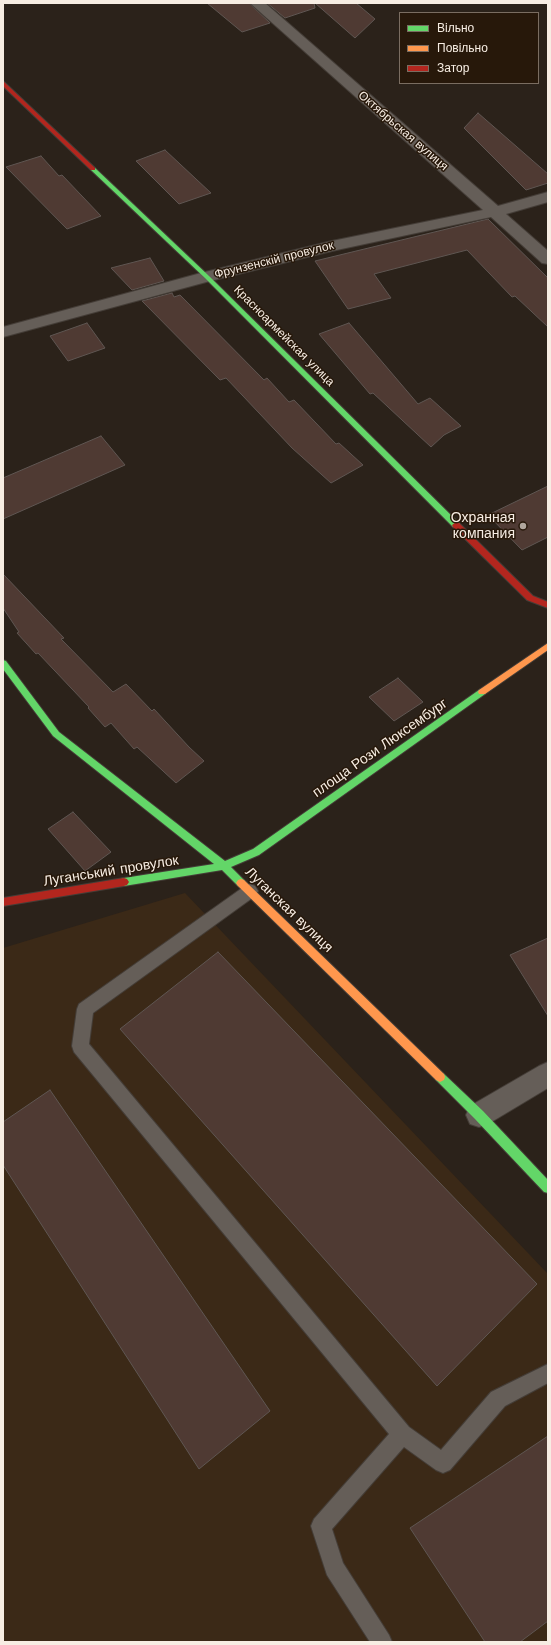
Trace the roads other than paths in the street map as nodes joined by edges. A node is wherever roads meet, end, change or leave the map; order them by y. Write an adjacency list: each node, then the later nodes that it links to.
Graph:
1 (257, 3): 4 (street, Октябрьская вулиця)
2 (3, 83): 6 (street, Красноармейская улица)
3 (548, 197): 4 (street, Фрунзенскій провулок)
4 (496, 212): 5 (street, Октябрьская вулиця); 6 (street, Фрунзенскій провулок)
5 (548, 259)
6 (207, 277): 7 (street, Фрунзенскій провулок); 8 (street, Красноармейская улица)
7 (3, 332)
8 (548, 605)
9 (548, 646): 11 (street, площа Рози Люксембург)
10 (3, 663): 11 (street, Луганская вулиця)
11 (224, 866): 12 (street, Луганская вулиця); 13 (street, Луганський провулок)
12 (250, 891): 15 (street, Луганская вулиця); 18 (lane)
13 (3, 902)
14 (548, 1074): 15 (street)
15 (480, 1115): 16 (street, Луганская вулиця)
16 (548, 1188)
17 (548, 1373): 18 (lane)
18 (402, 1434): 19 (lane)
19 (382, 1642)

